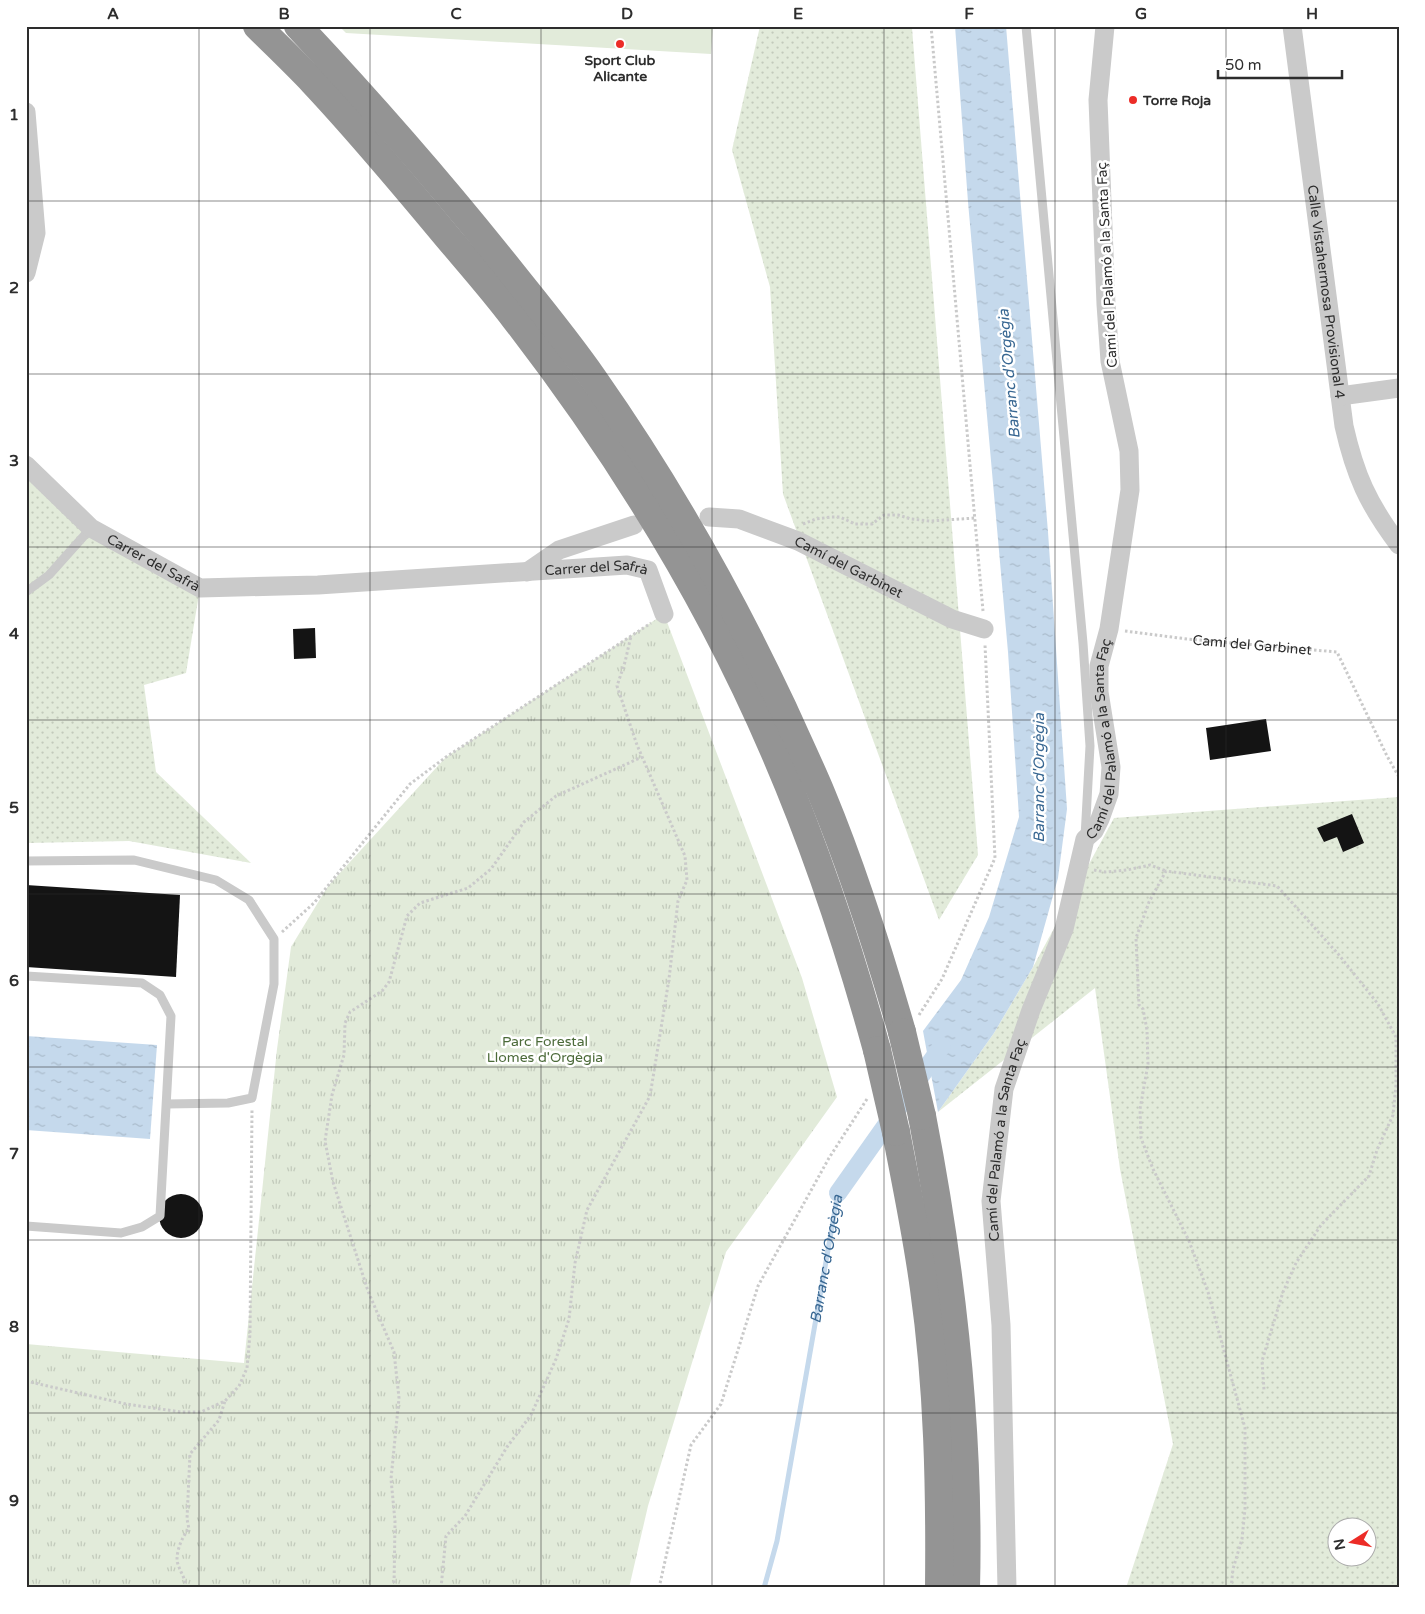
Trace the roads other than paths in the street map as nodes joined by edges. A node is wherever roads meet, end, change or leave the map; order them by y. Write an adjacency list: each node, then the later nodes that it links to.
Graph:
1 (257, 26): 25 (highway, bridge)
2 (298, 26): 26 (highway, bridge)
3 (1026, 26): 20 (lane)
4 (1105, 26): 20 (street, Camí del Palamó a la Santa Faç)
5 (1292, 26): 10 (street, Calle Vistahermosa Provisional 4)
6 (26, 112): 7 (street)
7 (28, 134): 8 (street)
8 (26, 272)
9 (1399, 388): 10 (street)
10 (1340, 396): 15 (street, Calle Vistahermosa Provisional 4)
11 (26, 465): 14 (street, Carrer del Safrà)
12 (709, 516): 19 (street, Camí del Garbinet)
13 (634, 525): 16 (street)
14 (91, 528): 16 (street, Carrer del Safrà); 17 (lane)
15 (1399, 545)
16 (526, 573): 18 (street, Carrer del Safrà)
17 (26, 592)
18 (664, 614)
19 (984, 629)
20 (1085, 839): 27 (street, Camí del Palamó a la Santa Faç)
21 (26, 862): 23 (lane)
22 (26, 976): 23 (lane)
23 (167, 1104): 24 (lane)
24 (26, 1226)
25 (939, 1588)
26 (966, 1588)
27 (1008, 1588)

